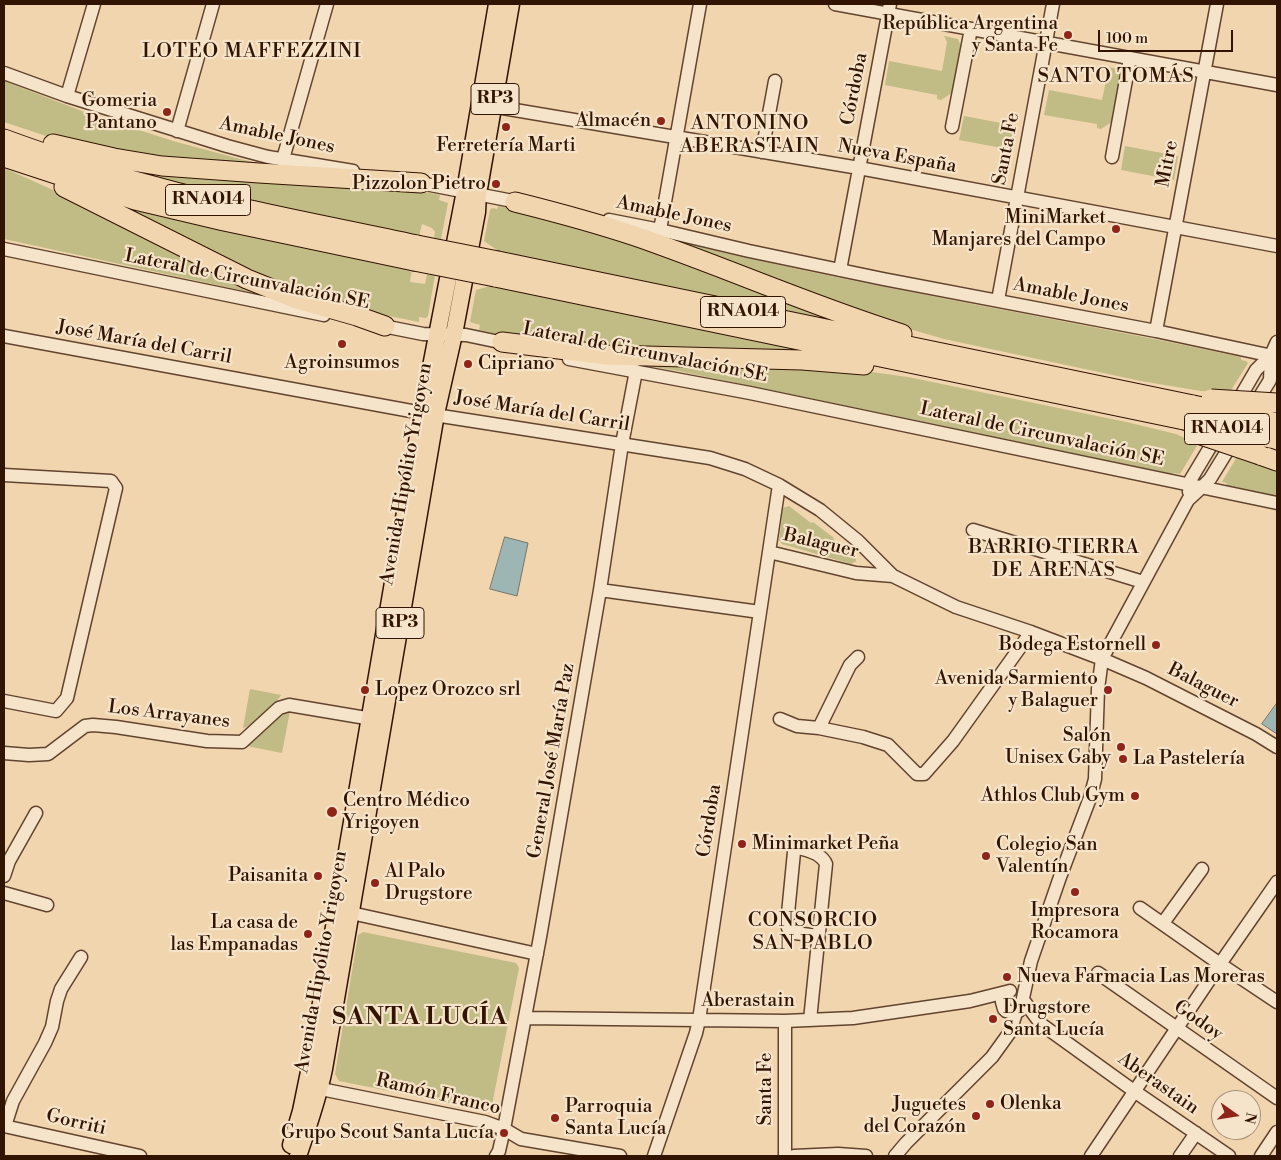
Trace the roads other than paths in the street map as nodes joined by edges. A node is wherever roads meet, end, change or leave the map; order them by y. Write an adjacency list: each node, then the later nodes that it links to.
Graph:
1 (94, 4): 18 (street)
2 (213, 4): 22 (street)
3 (327, 4): 28 (street)
4 (497, 4): 19 (main road, Avenida Hipólito Yrigoyen / RP3)
5 (511, 4): 19 (main road, Avenida Hipólito Yrigoyen / RP3)
6 (700, 4): 23 (street)
7 (835, 4): 10 (street)
8 (1053, 4): 12 (street, Santa Fe)
9 (1217, 4): 14 (street, Mitre)
10 (889, 9): 11 (street); 29 (street, Córdoba)
11 (971, 28): 12 (street); 20 (street)
12 (1046, 42): 13 (street); 32 (street, Santa Fe)
13 (1130, 58): 14 (street); 26 (street)
14 (1204, 71): 17 (street); 34 (street, Mitre)
15 (4, 73): 18 (street, Amable Jones)
16 (775, 81): 25 (street)
17 (1277, 84)
18 (68, 96): 22 (street, Amable Jones)
19 (487, 105): 23 (street, Nueva España); 31 (main road, Avenida Hipólito Yrigoyen / RP3)
20 (952, 127)
21 (4, 131): 30 (highway)
22 (177, 131): 28 (street, Amable Jones)
23 (677, 137): 25 (street, Nueva España); 35 (street)
24 (4, 139): 38 (highway, RNA014)
25 (762, 152): 29 (street, Nueva España)
26 (1112, 157)
27 (4, 158): 38 (highway, RNA014); 42 (highway)
28 (283, 159): 30 (street, Amable Jones)
29 (859, 168): 32 (street, Nueva España); 40 (street, Córdoba)
30 (421, 183): 31 (street, Amable Jones)
31 (471, 193): 33 (street, Amable Jones); 44 (main road, Avenida Hipólito Yrigoyen / RP3); 45 (main road, Avenida Hipólito Yrigoyen / RP3)
32 (1017, 198): 34 (street, Nueva España); 41 (street, Santa Fe)
33 (515, 202): 35 (street, Amable Jones); 50 (highway)
34 (1175, 227): 36 (street, Nueva España); 43 (street, Mitre)
35 (660, 230): 40 (street, Amable Jones)
36 (1277, 246)
37 (4, 249): 42 (street, Lateral de Circunvalación SE)
38 (415, 253): 39 (highway, RNA014, bridge)
39 (497, 269): 50 (highway, RNA014); 52 (highway, RNA014)
40 (840, 270): 41 (street, Amable Jones)
41 (998, 300): 43 (street, Amable Jones)
42 (385, 326): 44 (street, Lateral de Circunvalación SE)
43 (1156, 331): 49 (street, Amable Jones)
44 (437, 334): 45 (street, Lateral de Circunvalación SE); 55 (main road, Avenida Hipólito Yrigoyen / RP3)
45 (454, 334): 47 (street, Lateral de Circunvalación SE); 55 (main road, Avenida Hipólito Yrigoyen / RP3)
46 (4, 336): 55 (street, José María del Carril)
47 (502, 342): 51 (street, Lateral de Circunvalación SE); 52 (highway)
48 (1277, 342): 49 (street)
49 (1274, 356): 61 (street)
50 (989, 363): 54 (highway, RNA014)
51 (636, 371): 57 (street, General José María Paz); 61 (street, Lateral de Circunvalación SE)
52 (964, 375): 54 (highway, RNA014)
53 (1277, 403): 54 (highway, bridge)
54 (1189, 413): 56 (highway, RNA014, bridge); 58 (highway, bridge)
55 (429, 414): 57 (street, José María del Carril); 74 (main road, Avenida Hipólito Yrigoyen / RP3)
56 (1275, 433)
57 (622, 444): 60 (street, José María del Carril); 67 (street, General José María Paz)
58 (1277, 462)
59 (4, 475): 72 (street)
60 (779, 485): 64 (street, Córdoba); 65 (street, José María del Carril)
61 (1196, 486): 62 (street, Lateral de Circunvalación SE); 66 (street)
62 (1277, 503)
63 (973, 530): 66 (street)
64 (769, 552): 65 (street, Balaguer); 68 (street, Córdoba)
65 (893, 576): 69 (street, Balaguer)
66 (1143, 582): 71 (street)
67 (600, 590): 68 (street); 88 (street, General José María Paz)
68 (760, 612): 98 (street, Córdoba)
69 (1031, 632): 71 (street, Balaguer); 75 (street)
70 (858, 657): 75 (street)
71 (1102, 659): 76 (street, Balaguer); 90 (street)
72 (4, 701)
73 (780, 719): 75 (street)
74 (377, 720): 77 (street, Los Arrayanes); 85 (main road, Avenida Hipólito Yrigoyen / RP3)
75 (819, 728)
76 (1277, 747)
77 (4, 753)
78 (36, 813): 80 (street)
79 (1202, 869): 86 (street)
80 (4, 876)
81 (1277, 882): 91 (street)
82 (4, 893): 83 (street)
83 (46, 905)
84 (1140, 908): 86 (street)
85 (344, 911): 88 (street); 102 (main road, Avenida Hipólito Yrigoyen / RP3)
86 (1163, 923): 91 (street)
87 (818, 936): 87 (street); 99 (street)
88 (537, 954): 97 (street, General José María Paz)
89 (81, 957): 105 (street)
90 (1031, 961): 93 (street); 96 (street)
91 (1220, 964): 95 (street); 101 (street)
92 (1098, 973): 101 (street, Godoy)
93 (1008, 992): 94 (street, Aberastain); 96 (street)
94 (970, 1001): 96 (street, Aberastain); 99 (street, Aberastain)
95 (1277, 1002)
96 (1015, 1007): 103 (street, Aberastain); 119 (street)
97 (525, 1018): 98 (street, Aberastain); 106 (street, General José María Paz)
98 (699, 1020): 100 (street, Aberastain); 115 (street, Córdoba)
99 (810, 1020): 100 (street, Aberastain)
100 (784, 1021): 116 (street, Santa Fe)
101 (1176, 1028): 103 (street); 104 (street, Godoy)
102 (313, 1087): 106 (street, Ramón Franco); 111 (main road, Avenida Hipólito Yrigoyen / RP3); 112 (main road, Avenida Hipólito Yrigoyen / RP3)
103 (1134, 1091): 108 (street, Aberastain); 120 (street)
104 (1277, 1098)
105 (5, 1126): 109 (street, Gorriti)
106 (504, 1129): 113 (street, General José María Paz); 114 (street, Ramón Franco)
107 (1277, 1132): 123 (street)
108 (1196, 1133): 121 (street); 122 (street, Aberastain)
109 (113, 1153): 110 (street, Gorriti)
110 (140, 1156)
111 (286, 1156)
112 (298, 1156)
113 (496, 1156)
114 (620, 1156)
115 (654, 1156)
116 (785, 1156)
117 (794, 1156): 118 (street)
118 (866, 1156)
119 (895, 1156)
120 (1091, 1156)
121 (1180, 1156)
122 (1229, 1156)
123 (1261, 1156)

